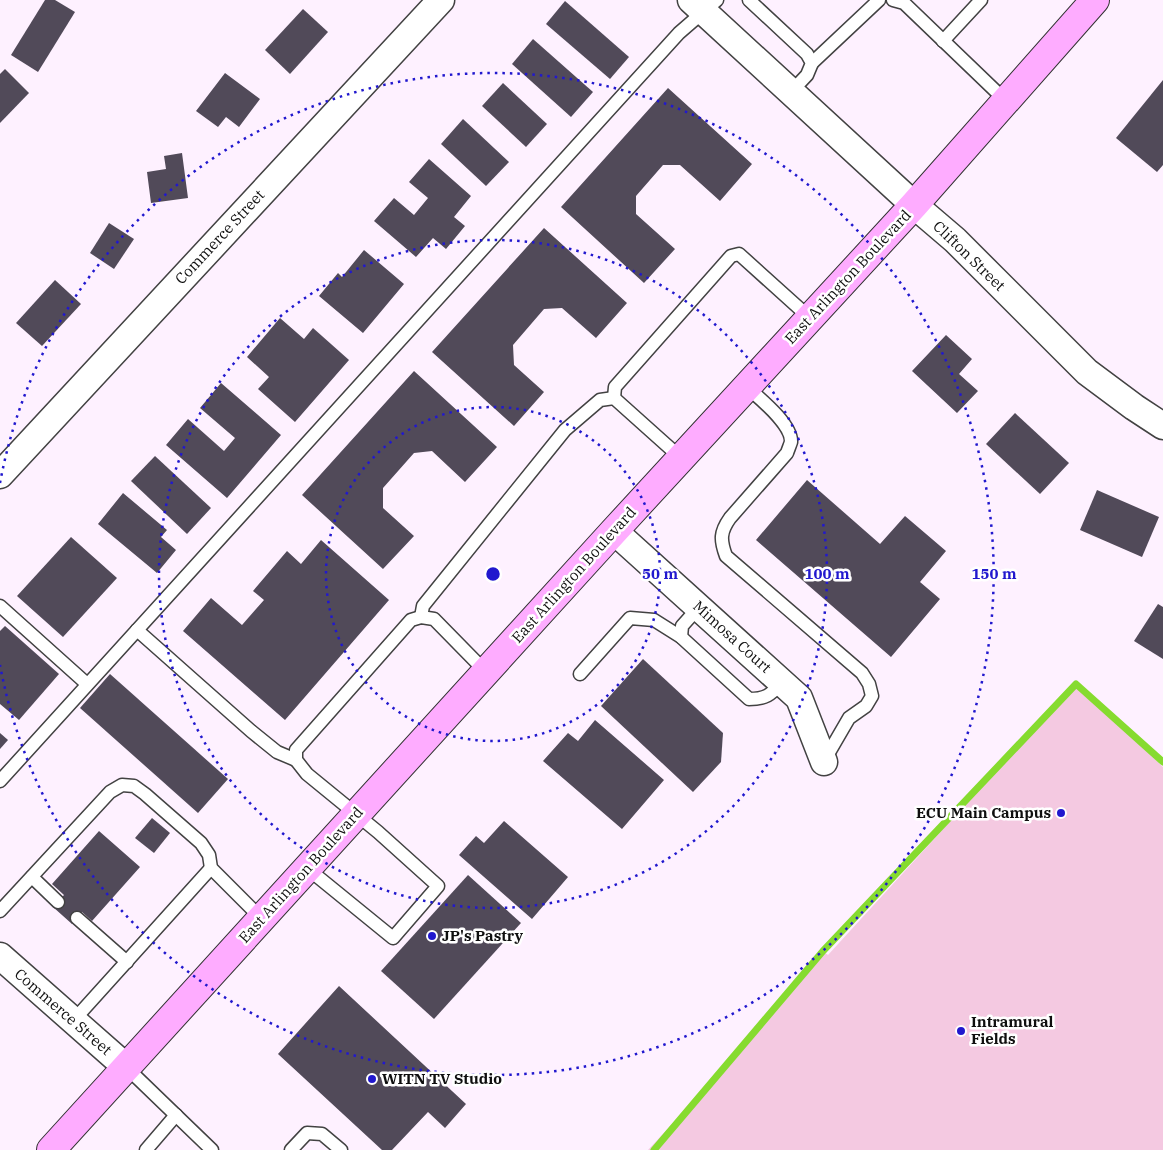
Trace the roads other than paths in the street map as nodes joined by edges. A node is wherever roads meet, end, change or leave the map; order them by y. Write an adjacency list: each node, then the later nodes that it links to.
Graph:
1 (441, 0): 18 (street, Commerce Street)
2 (750, 0): 9 (lane)
3 (880, 0): 9 (lane)
4 (893, 0): 8 (lane)
5 (981, 0): 8 (lane)
6 (1089, 2): 11 (main road, East Arlington Boulevard)
7 (704, 4): 10 (street, Clifton Street); 23 (lane)
8 (943, 41): 11 (lane)
9 (812, 63): 10 (lane)
10 (791, 92): 12 (street, Clifton Street)
11 (1006, 101): 12 (main road, East Arlington Boulevard)
12 (914, 205): 13 (main road, East Arlington Boulevard); 16 (street, Clifton Street)
13 (810, 318): 14 (main road, East Arlington Boulevard); 15 (lane)
14 (747, 387): 17 (main road, East Arlington Boulevard); 30 (lane)
15 (614, 398): 17 (lane); 22 (lane)
16 (1163, 426)
17 (681, 458): 19 (main road, East Arlington Boulevard)
18 (0, 475)
19 (614, 531): 21 (street, Mimosa Court); 25 (main road, East Arlington Boulevard)
20 (0, 606): 28 (lane)
21 (699, 607): 24 (lane); 27 (street, Mimosa Court)
22 (421, 617): 25 (lane); 29 (lane)
23 (137, 630): 28 (lane); 29 (lane)
24 (681, 637): 26 (lane); 27 (lane)
25 (486, 672): 32 (main road, East Arlington Boulevard)
26 (580, 674)
27 (782, 683): 30 (street, Mimosa Court)
28 (87, 684): 31 (lane)
29 (296, 760): 32 (lane)
30 (824, 762)
31 (0, 781)
32 (357, 814): 34 (main road, East Arlington Boulevard); 34 (lane)
33 (211, 868): 35 (lane); 39 (lane); 41 (lane)
34 (307, 868): 39 (main road, East Arlington Boulevard)
35 (32, 876): 36 (lane); 37 (lane)
36 (58, 902)
37 (0, 912)
38 (77, 918): 41 (lane)
39 (261, 918): 43 (main road, East Arlington Boulevard)
40 (0, 956): 42 (street, Commerce Street)
41 (127, 962): 42 (lane)
42 (73, 1021): 43 (street, Commerce Street)
43 (126, 1067): 44 (lane); 45 (main road, East Arlington Boulevard)
44 (176, 1115): 46 (lane); 47 (lane)
45 (51, 1150)
46 (146, 1150)
47 (212, 1150)
48 (291, 1150): 49 (lane)
49 (341, 1150)

